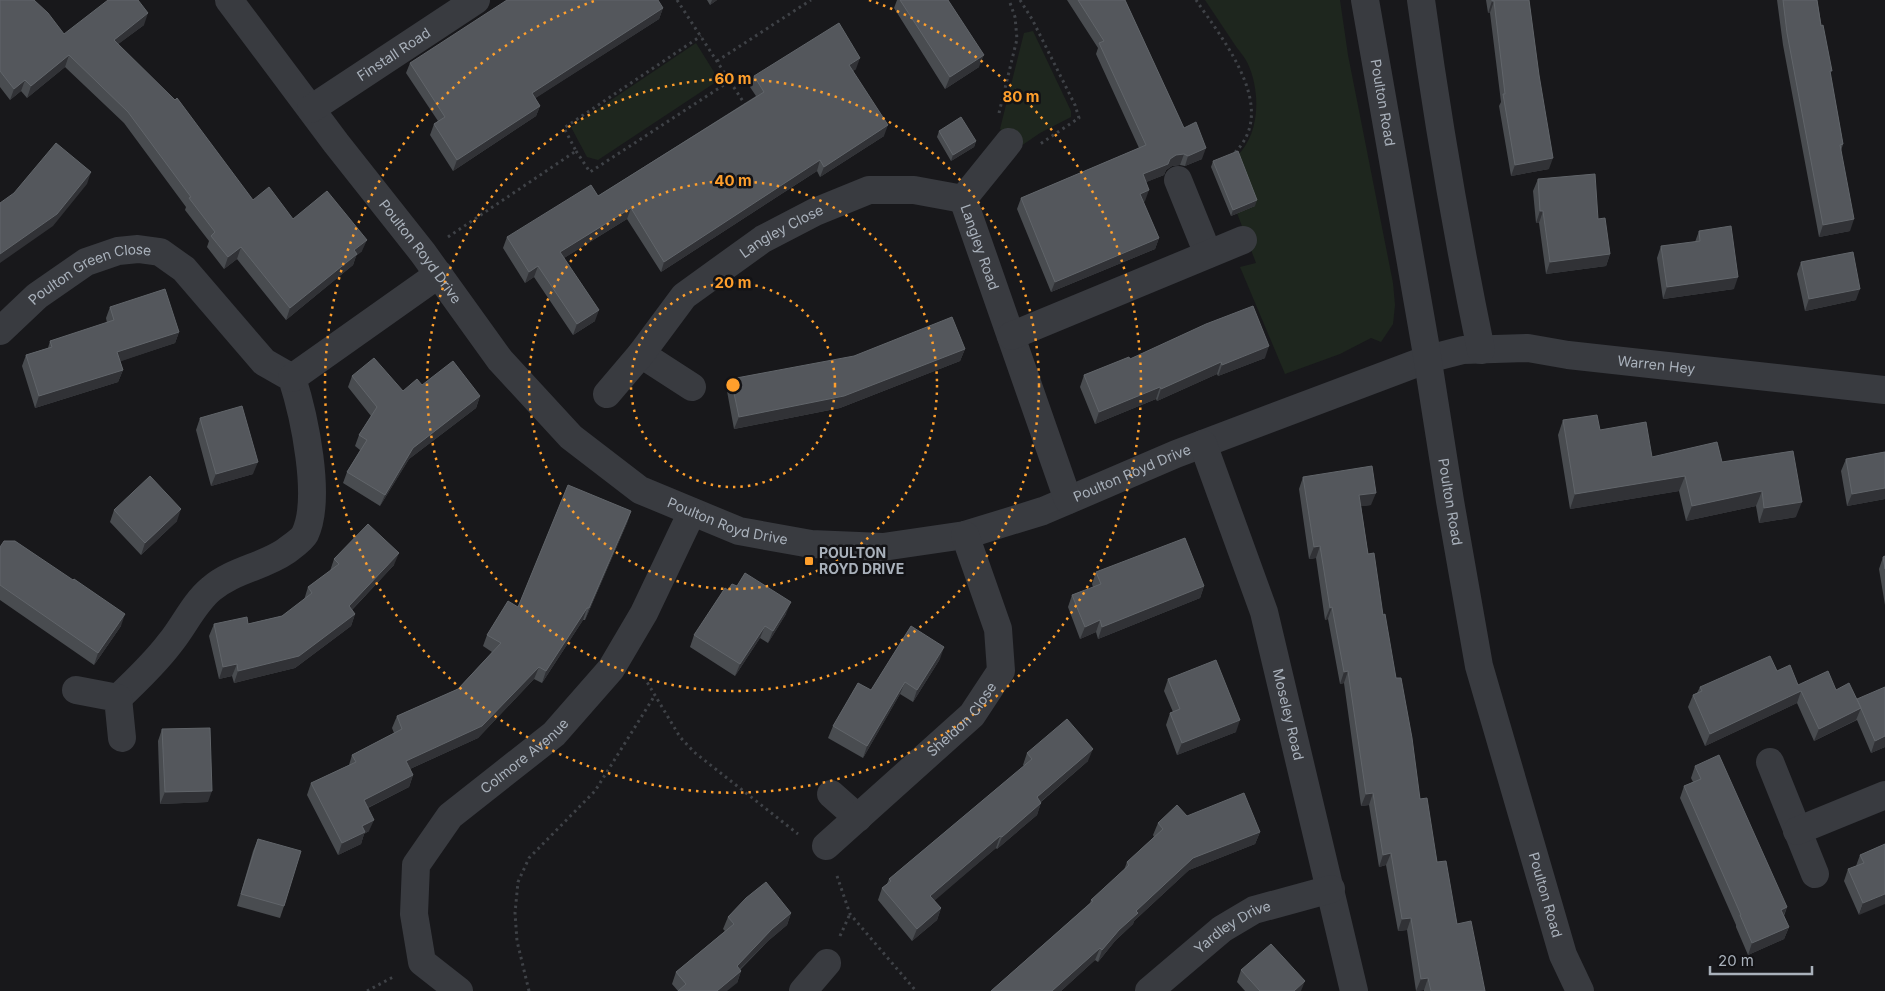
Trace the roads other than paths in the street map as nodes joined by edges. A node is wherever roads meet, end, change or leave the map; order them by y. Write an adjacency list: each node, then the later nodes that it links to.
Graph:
1 (229, 0): 5 (street, Poulton Royd Drive)
2 (476, 0): 5 (street, Finstall Road)
3 (1365, 0): 16 (street, Poulton Road)
4 (1421, 0): 14 (street)
5 (311, 109): 11 (street, Poulton Royd Drive)
6 (1009, 142): 8 (street, Langley Road)
7 (1178, 180): 10 (street)
8 (963, 199): 13 (street, Langley Road); 15 (street, Langley Close)
9 (1243, 240): 10 (street)
10 (1208, 254): 13 (street)
11 (439, 274): 17 (street); 23 (street, Poulton Royd Drive)
12 (0, 332): 17 (street, Poulton Green Close)
13 (1011, 336): 22 (street, Langley Road)
14 (1481, 350): 16 (street, Warren Hey); 19 (street, Warren Hey)
15 (641, 354): 18 (street); 20 (street, Langley Close)
16 (1428, 360): 21 (street, Poulton Royd Drive); 41 (street, Poulton Road)
17 (292, 378): 26 (street)
18 (692, 387)
19 (1885, 390)
20 (607, 394)
21 (1203, 444): 22 (street, Poulton Royd Drive); 35 (street, Moseley Road)
22 (1068, 500): 24 (street, Poulton Royd Drive)
23 (692, 512): 24 (street, Poulton Royd Drive); 37 (street, Colmore Avenue)
24 (965, 535): 31 (street, Sheldon Close)
25 (76, 690): 26 (street)
26 (118, 698): 27 (street)
27 (122, 738)
28 (1770, 762): 32 (street)
29 (831, 794): 31 (street)
30 (1885, 795): 32 (street)
31 (858, 818): 33 (street, Sheldon Close)
32 (1797, 831): 34 (street)
33 (826, 846)
34 (1815, 874)
35 (1330, 889): 39 (street, Yardley Drive); 40 (street, Moseley Road)
36 (827, 963): 38 (street)
37 (459, 991)
38 (803, 991)
39 (1149, 991)
40 (1354, 991)
41 (1580, 991)

